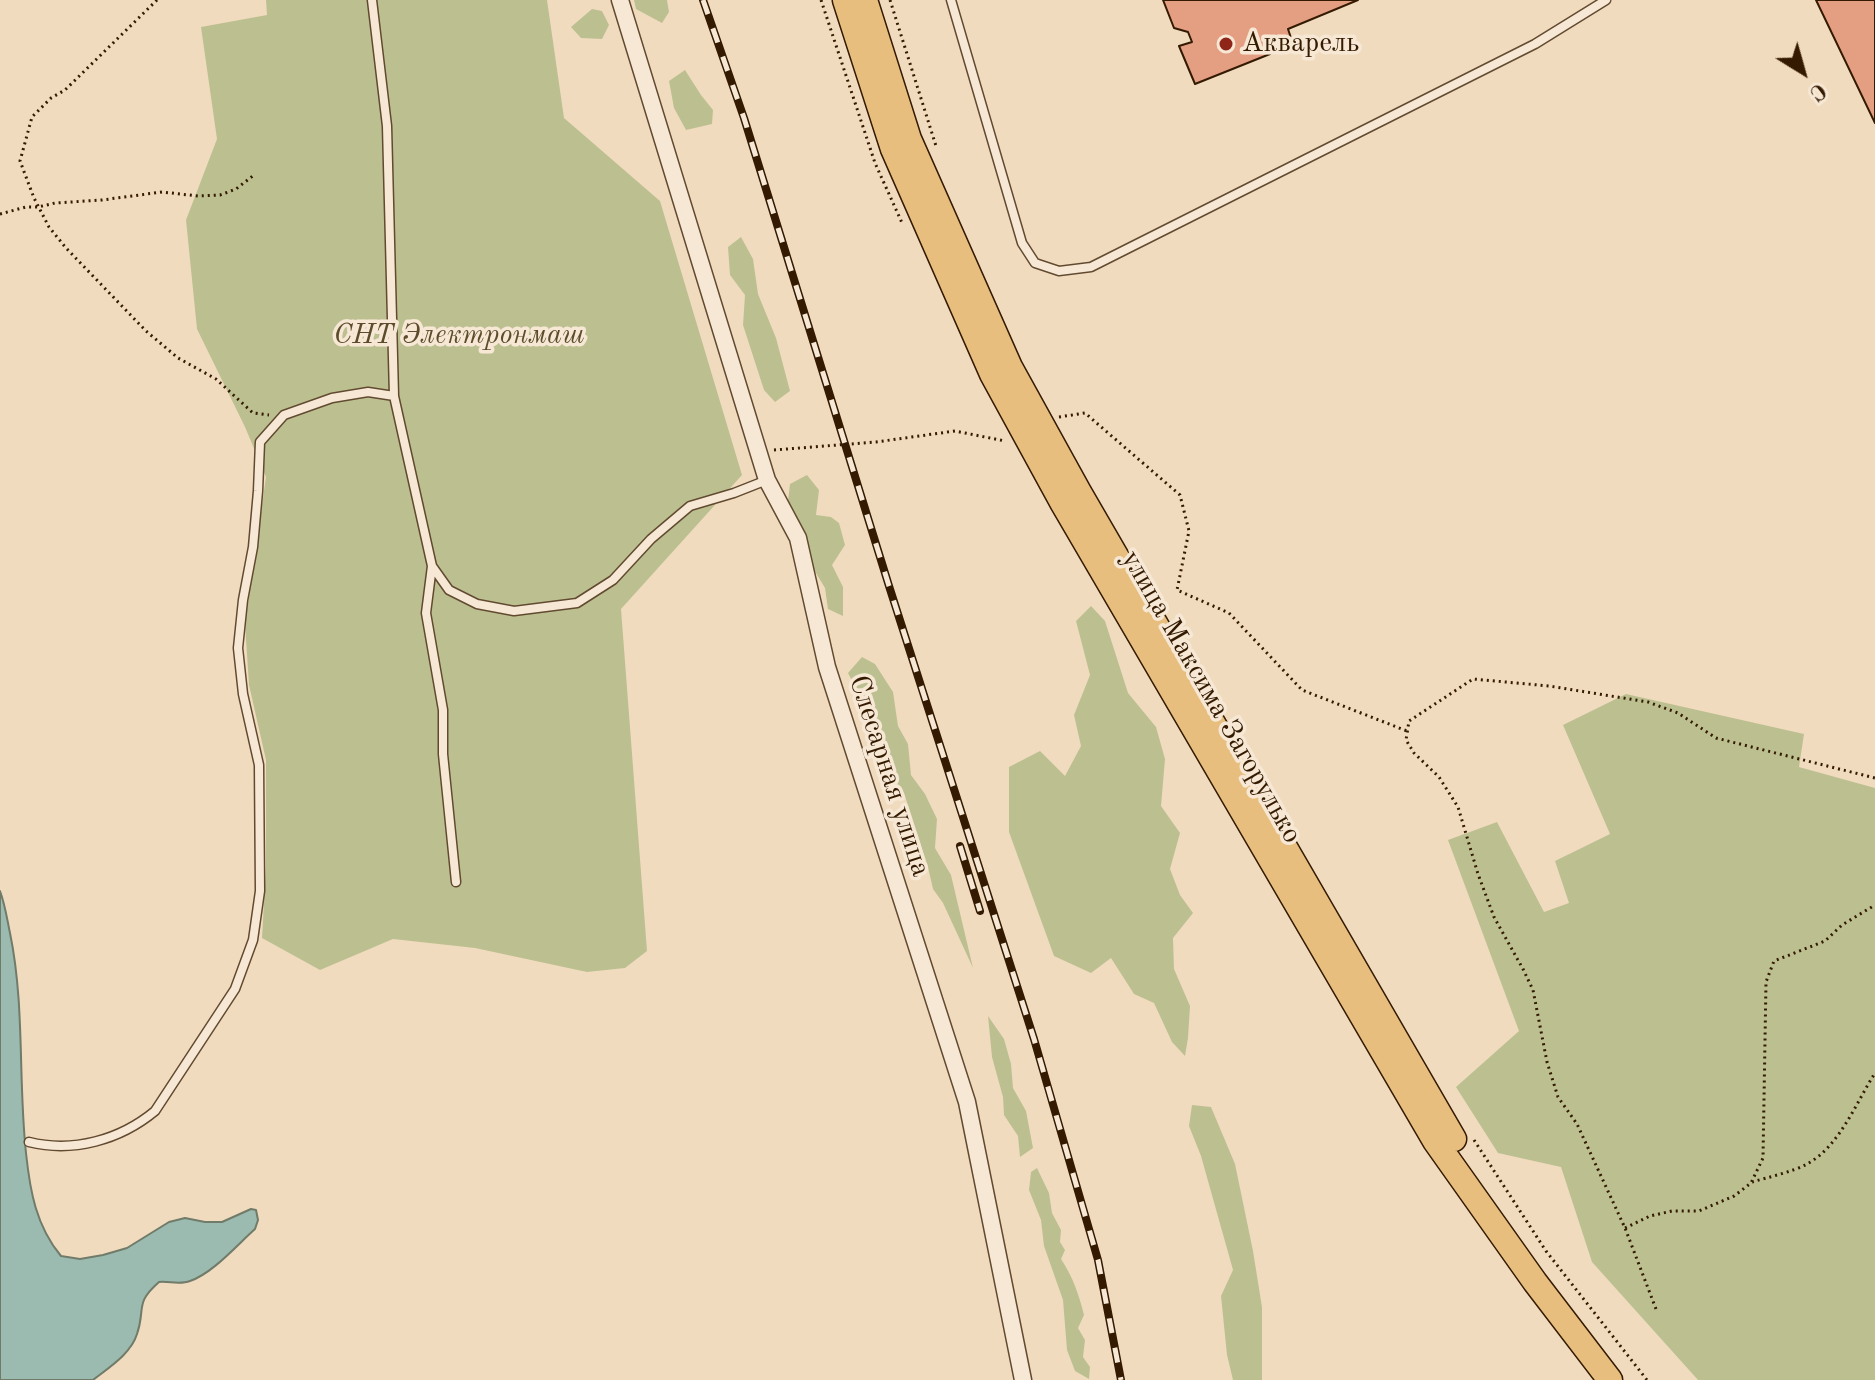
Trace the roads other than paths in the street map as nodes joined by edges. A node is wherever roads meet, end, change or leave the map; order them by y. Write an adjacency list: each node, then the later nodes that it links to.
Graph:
1 (372, 0): 7 (lane)
2 (620, 0): 8 (street, Слесарная улица)
3 (845, 0): 13 (main road, улица Максима Загорулько)
4 (865, 0): 14 (main road, улица Максима Загорулько)
5 (951, 0): 6 (lane)
6 (1606, 0)
7 (394, 396): 9 (lane); 11 (lane)
8 (767, 480): 9 (lane); 12 (street, Слесарная улица)
9 (432, 566): 10 (lane)
10 (456, 882)
11 (29, 1142)
12 (1023, 1380)
13 (1610, 1380)
14 (1630, 1380)

